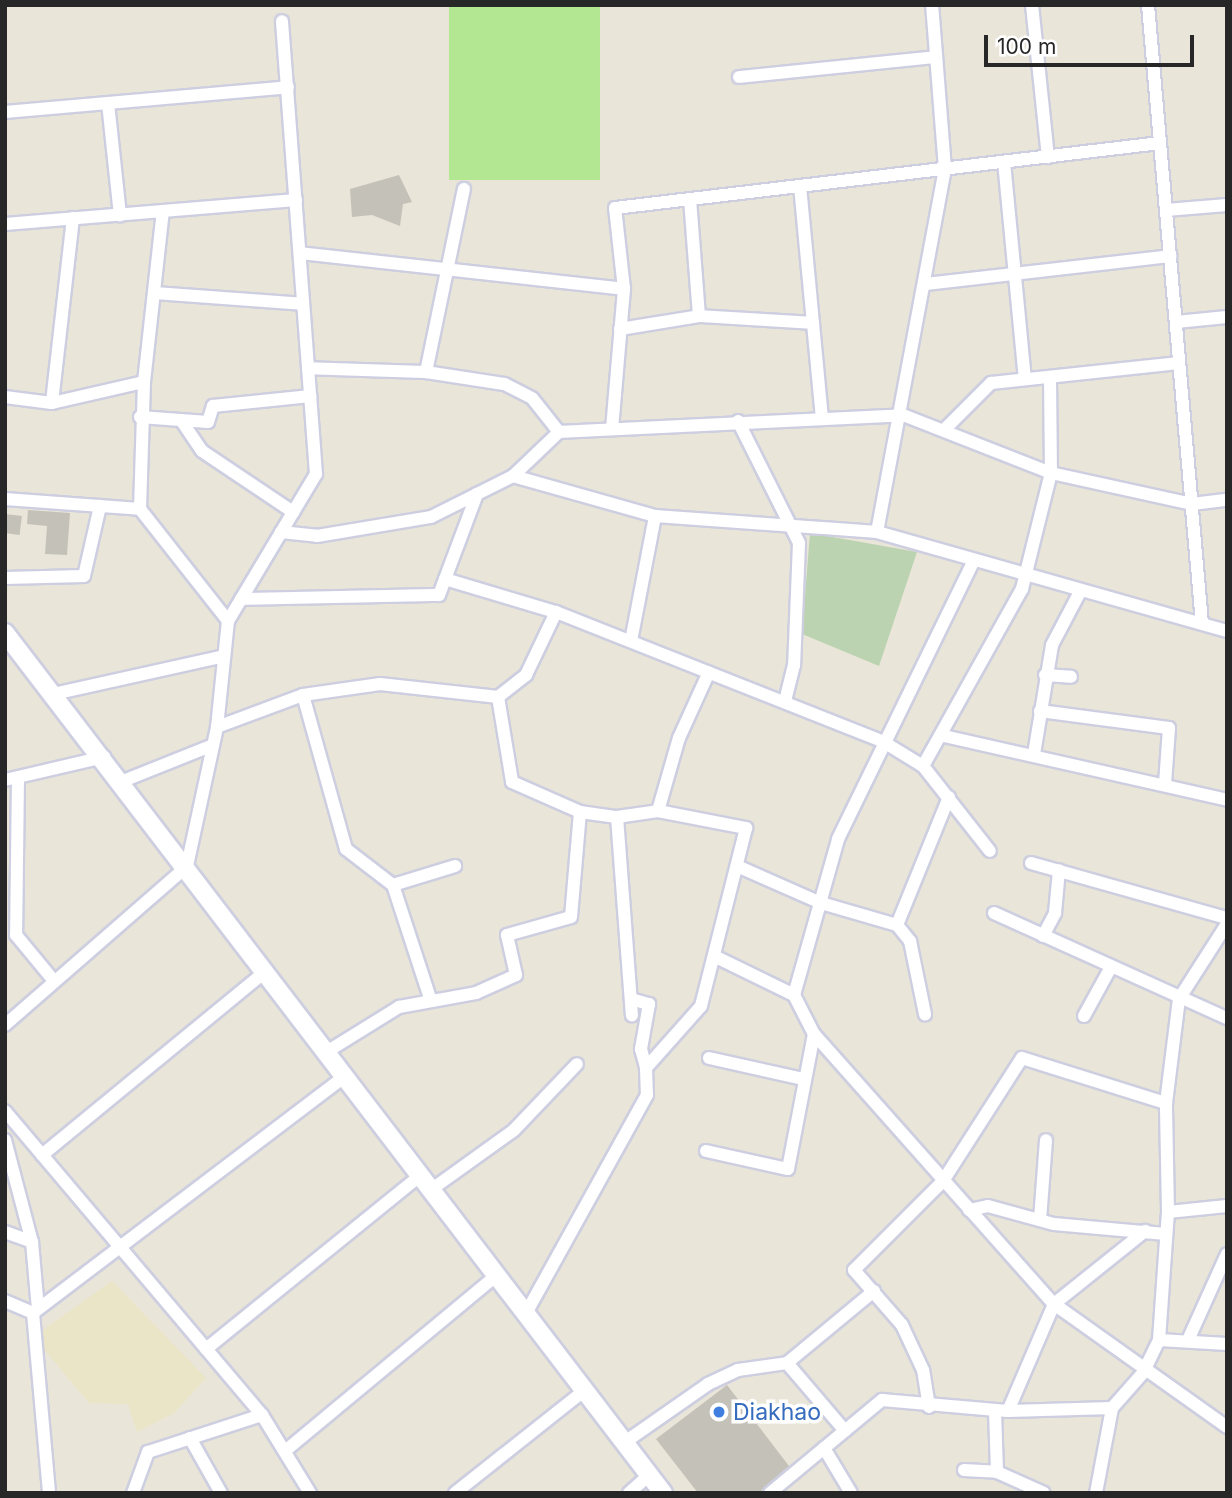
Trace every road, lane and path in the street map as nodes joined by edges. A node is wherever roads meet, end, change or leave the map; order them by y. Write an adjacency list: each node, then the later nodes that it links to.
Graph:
1 (932, 5): 5 (street)
2 (1032, 5): 11 (street)
3 (1148, 5): 10 (street)
4 (282, 21): 7 (street)
5 (936, 57): 6 (street); 13 (street)
6 (739, 77)
7 (288, 87): 8 (street); 17 (street)
8 (108, 103): 9 (street); 21 (street)
9 (5, 112)
10 (1160, 143): 11 (street); 20 (street)
11 (1048, 157): 12 (street)
12 (1004, 162): 13 (street); 27 (street)
13 (945, 169): 14 (street); 28 (street)
14 (800, 186): 16 (street); 35 (street)
15 (464, 189): 26 (street)
16 (690, 199): 29 (street); 32 (street)
17 (296, 200): 19 (street); 24 (street)
18 (1227, 205): 20 (street)
19 (163, 211): 21 (street); 30 (street)
20 (1166, 211): 25 (street)
21 (120, 215): 22 (street)
22 (73, 218): 23 (street); 45 (street)
23 (5, 224)
24 (300, 253): 26 (street); 31 (street)
25 (1170, 256): 27 (street); 34 (street)
26 (447, 270): 29 (street); 39 (street)
27 (1015, 274): 28 (street); 41 (street)
28 (925, 284): 46 (street)
29 (624, 289): 36 (street)
30 (154, 293): 31 (street); 42 (street)
31 (303, 304): 38 (street)
32 (699, 316): 35 (street); 36 (street)
33 (1227, 317): 34 (street)
34 (1176, 322): 37 (street)
35 (813, 323): 48 (street)
36 (620, 329): 52 (street)
37 (1180, 363): 40 (street); 59 (street)
38 (308, 368): 39 (street); 43 (street)
39 (426, 372): 53 (street)
40 (1050, 377): 41 (street); 54 (street)
41 (1025, 379): 51 (street)
42 (144, 382): 45 (street); 47 (street)
43 (310, 396): 49 (street); 62 (street)
44 (5, 397): 45 (street)
45 (52, 403)
46 (903, 415): 48 (street); 51 (street); 66 (street)
47 (139, 417): 49 (street); 61 (street)
48 (822, 418): 50 (street)
49 (181, 420): 62 (street)
50 (738, 421): 52 (street); 64 (street)
51 (946, 428): 54 (street)
52 (612, 429): 53 (street)
53 (559, 432): 55 (street)
54 (1051, 473): 59 (street); 68 (street)
55 (513, 476): 56 (street); 63 (street)
56 (477, 494): 65 (street); 70 (street)
57 (5, 499): 60 (street)
58 (1227, 500): 59 (street)
59 (1192, 504): 75 (street)
60 (100, 506): 61 (street); 69 (street)
61 (140, 509): 74 (street)
62 (293, 512): 65 (street)
63 (654, 516): 64 (street); 78 (street)
64 (792, 524): 66 (street); 86 (street)
65 (281, 532): 72 (street)
66 (877, 533): 67 (street)
67 (974, 560): 68 (street); 90 (street)
68 (1026, 575): 71 (street); 89 (street)
69 (5, 578)
70 (445, 579): 72 (street); 73 (street)
71 (1081, 590): 75 (street); 81 (street)
72 (241, 599): 74 (street)
73 (556, 612): 78 (street); 85 (street)
74 (228, 621): 79 (street)
75 (1202, 624): 76 (street)
76 (1227, 631)
77 (5, 633): 83 (main road)
78 (631, 641): 80 (street)
79 (224, 656): 83 (street); 88 (street)
80 (709, 672): 86 (street); 100 (street)
81 (1045, 675): 82 (street); 87 (street)
82 (1071, 677)
83 (53, 694): 93 (main road)
84 (303, 695): 85 (street); 88 (street); 109 (street)
85 (498, 697): 101 (street)
86 (785, 702): 90 (street)
87 (1040, 711): 92 (street); 97 (street)
88 (217, 727): 91 (street)
89 (944, 736): 92 (street); 94 (street)
90 (882, 741): 94 (street); 110 (street)
91 (213, 745): 96 (street); 105 (street)
92 (1034, 754): 97 (street)
93 (104, 757): 95 (street); 96 (main road)
94 (923, 766): 98 (street)
95 (12, 779): 119 (street)
96 (123, 781): 105 (main road)
97 (1165, 784): 99 (street)
98 (949, 797): 103 (street); 113 (street)
99 (1227, 800)
100 (658, 811): 102 (street); 107 (street)
101 (580, 813): 102 (street); 123 (street)
102 (617, 817): 121 (street)
103 (990, 851)
104 (1031, 863): 108 (street)
105 (187, 866): 118 (main road); 119 (street)
106 (455, 866): 109 (street)
107 (737, 866): 110 (street); 116 (street)
108 (1059, 870): 112 (street); 115 (street)
109 (393, 885): 123 (street)
110 (821, 903): 113 (street); 120 (street)
111 (994, 913): 115 (street)
112 (1227, 918)
113 (897, 925): 124 (street)
114 (1225, 929): 122 (street)
115 (1044, 936): 117 (street)
116 (714, 956): 120 (street); 133 (street)
117 (1111, 967): 122 (street); 126 (street)
118 (266, 971): 130 (main road); 141 (street)
119 (54, 981): 128 (street)
120 (794, 995): 129 (street)
121 (631, 999): 125 (street); 133 (street)
122 (1179, 999): 127 (street); 136 (street)
123 (431, 1001): 130 (street)
124 (925, 1014)
125 (632, 1015)
126 (1084, 1016)
127 (1227, 1018)
128 (5, 1026)
129 (814, 1034): 135 (street); 142 (street)
130 (328, 1051): 134 (main road)
131 (709, 1058): 135 (street)
132 (578, 1064): 143 (street)
133 (646, 1068): 159 (street)
134 (346, 1075): 143 (main road); 152 (street)
135 (803, 1079): 140 (street)
136 (1166, 1103): 142 (street); 146 (street)
137 (5, 1111): 141 (street)
138 (5, 1140): 151 (street)
139 (1046, 1140): 147 (street)
140 (706, 1152)
141 (42, 1155): 152 (street)
142 (943, 1181): 145 (street); 155 (street)
143 (427, 1182): 154 (main road); 163 (street)
144 (1227, 1206): 146 (street)
145 (969, 1210): 147 (street); 157 (street)
146 (1168, 1212): 150 (street)
147 (1040, 1220): 148 (street)
148 (1145, 1231): 150 (street); 157 (street)
149 (5, 1232): 151 (street)
150 (1166, 1234): 161 (street)
151 (32, 1242): 158 (street)
152 (120, 1248): 158 (street); 163 (street)
153 (1227, 1254): 160 (street)
154 (497, 1275): 159 (main road); 176 (street)
155 (874, 1292): 164 (street); 167 (street)
156 (5, 1301): 158 (street)
157 (1054, 1304): 165 (street); 169 (street)
158 (36, 1311): 180 (street)
159 (526, 1313): 166 (main road)
160 (1189, 1338): 161 (street); 162 (street)
161 (1159, 1340): 165 (street)
162 (1227, 1344)
163 (206, 1349): 170 (street)
164 (787, 1363): 172 (street); 174 (street)
165 (1143, 1373): 168 (street); 171 (street)
166 (585, 1390): 174 (main road); 184 (street)
167 (929, 1407): 169 (street); 172 (street)
168 (1112, 1408): 169 (street); 190 (street)
169 (1002, 1411): 178 (street)
170 (262, 1415): 173 (street); 176 (street)
171 (1227, 1427)
172 (845, 1430): 175 (street)
173 (190, 1438): 181 (street); 182 (street)
174 (625, 1442): 179 (main road)
175 (824, 1448): 187 (street); 188 (street)
176 (285, 1451): 183 (street)
177 (964, 1470): 178 (street)
178 (997, 1472): 189 (street)
179 (649, 1475): 185 (street); 186 (main road)
180 (49, 1493)
181 (133, 1493)
182 (221, 1493)
183 (310, 1493)
184 (455, 1493)
185 (629, 1493)
186 (663, 1493)
187 (769, 1493)
188 (851, 1493)
189 (1044, 1493)
190 (1096, 1493)

